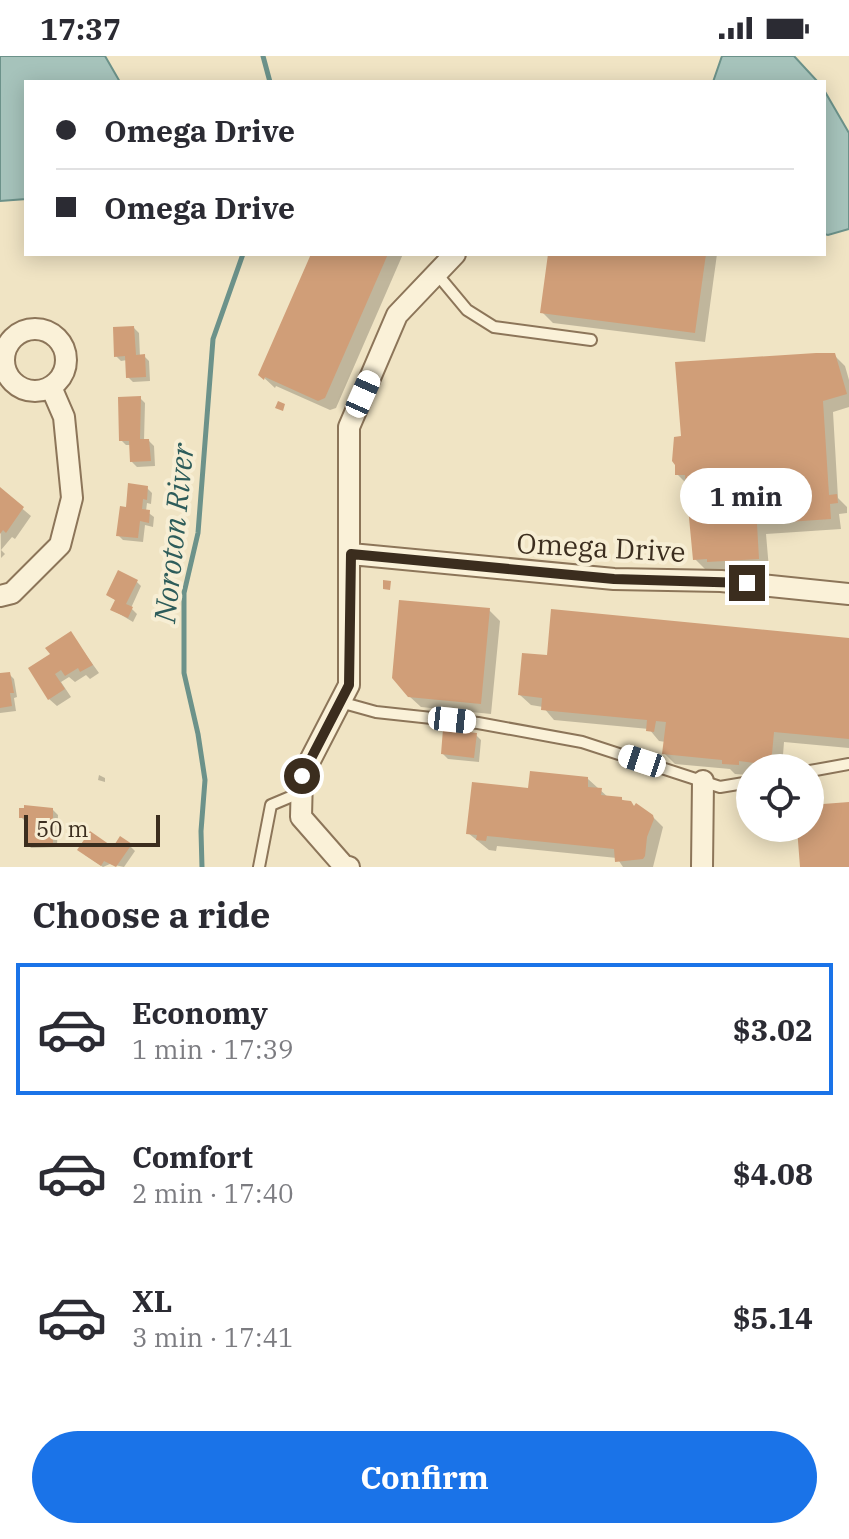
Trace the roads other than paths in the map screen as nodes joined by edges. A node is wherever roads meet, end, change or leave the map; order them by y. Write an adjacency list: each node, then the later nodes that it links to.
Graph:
1 (453, 256): 2 (street)
2 (437, 274): 3 (lane); 5 (street)
3 (591, 340)
4 (51, 387): 7 (street)
5 (351, 554): 6 (street, Omega Drive); 8 (street)
6 (849, 594)
7 (0, 596)
8 (340, 702): 11 (lane); 13 (street)
9 (849, 764): 10 (lane)
10 (824, 768)
11 (703, 781): 12 (lane); 16 (street)
12 (736, 784)
13 (302, 792): 14 (lane); 15 (street)
14 (259, 867)
15 (349, 867)
16 (702, 867)

